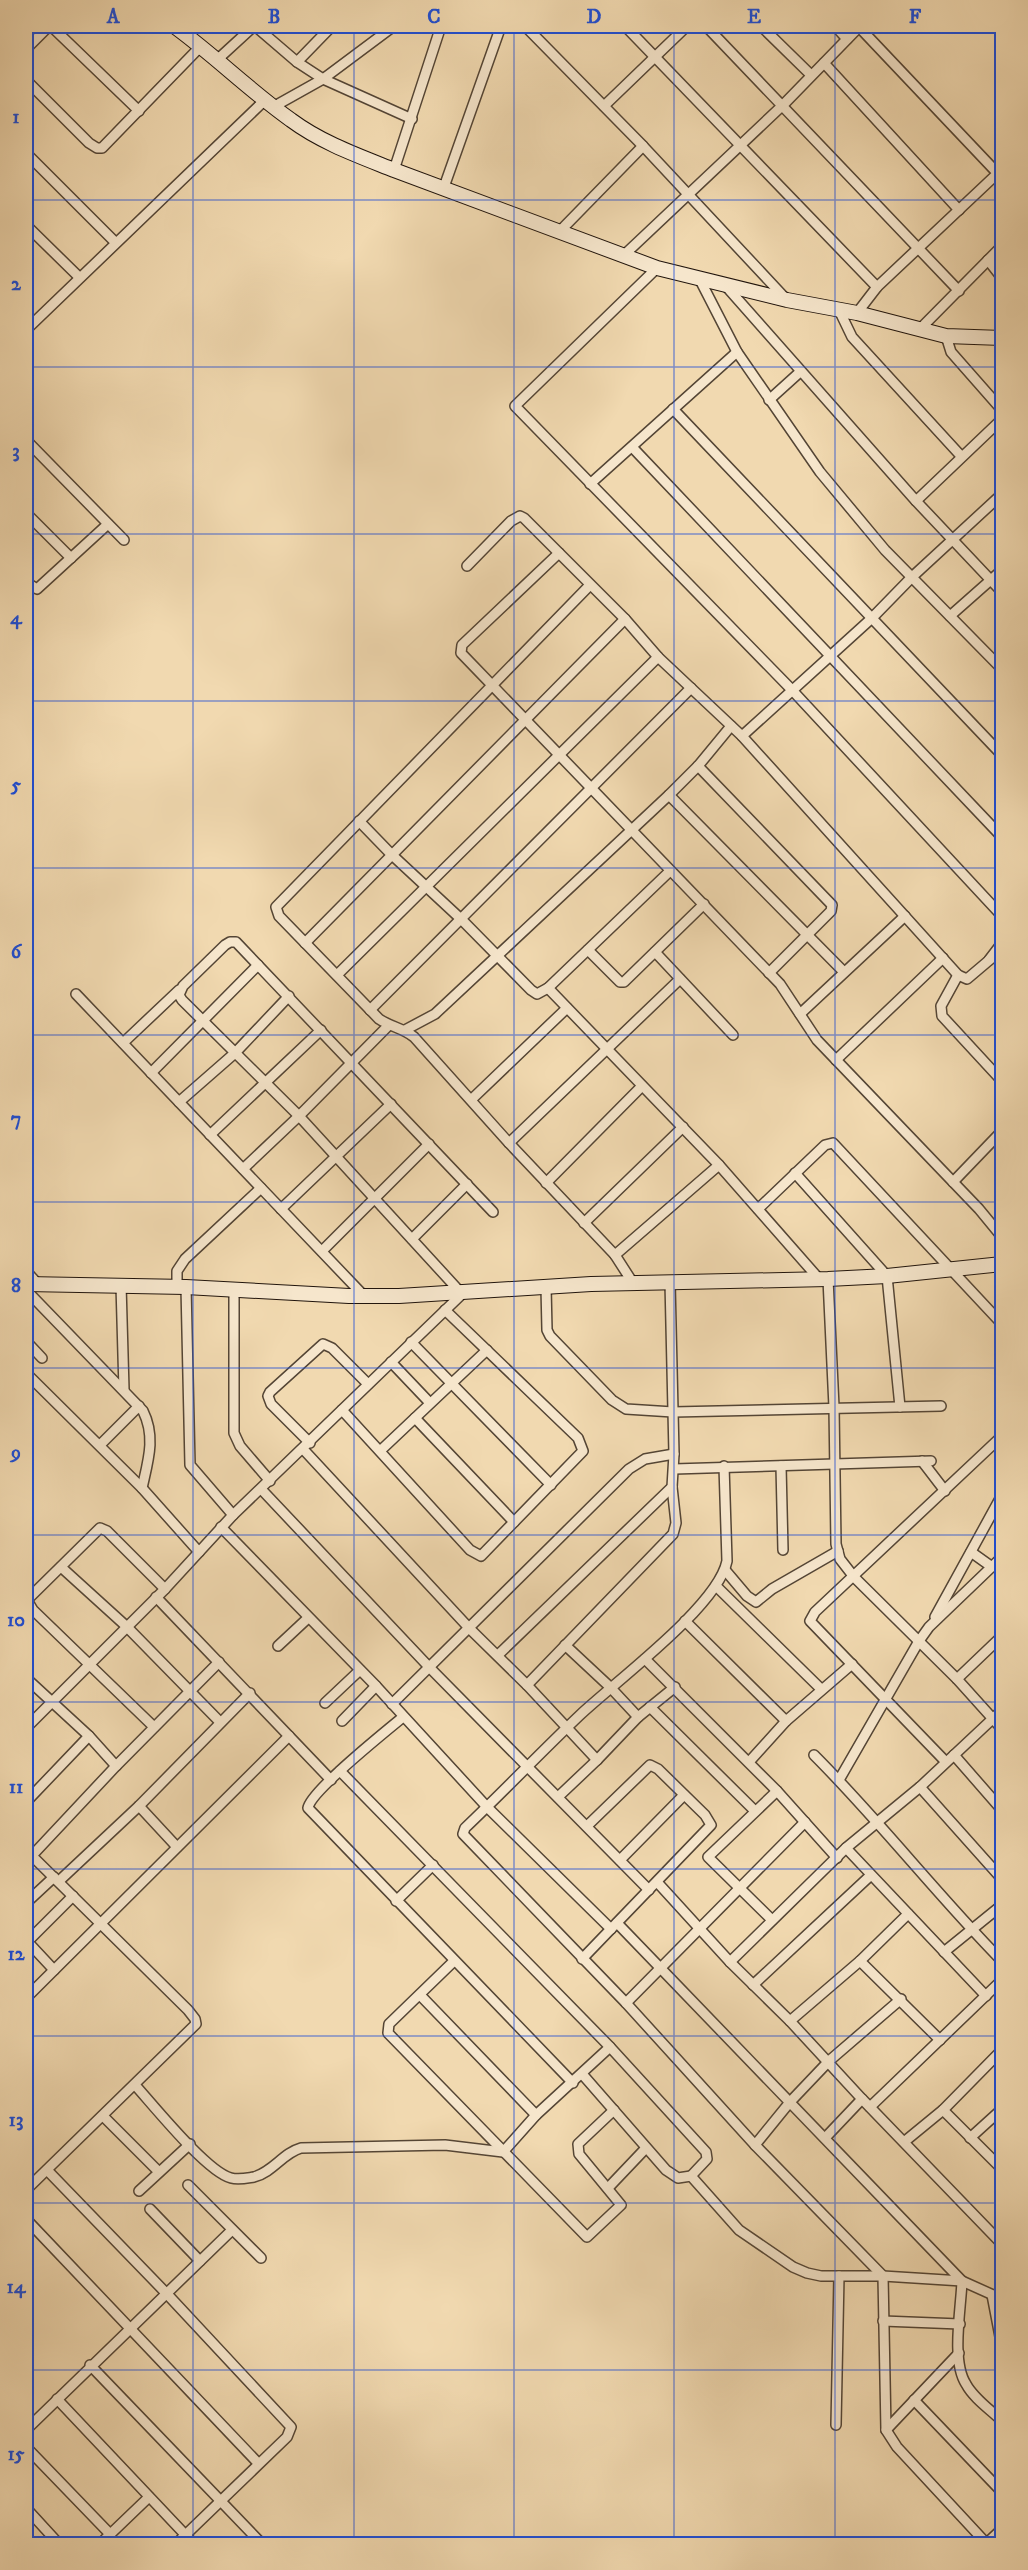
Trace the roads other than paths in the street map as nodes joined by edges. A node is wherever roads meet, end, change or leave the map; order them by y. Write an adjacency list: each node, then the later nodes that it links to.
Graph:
1 (50, 26): 16 (street); 27 (street)
2 (174, 26): 15 (street)
3 (255, 26): 18 (street); 19 (street)
4 (332, 26): 19 (street)
5 (394, 26): 22 (street)
6 (441, 26): 28 (street)
7 (501, 26): 34 (street)
8 (525, 26): 26 (street)
9 (625, 26): 17 (street)
10 (687, 26): 17 (street)
11 (706, 26): 25 (street)
12 (762, 26): 21 (street)
13 (835, 26): 14 (street)
14 (847, 39): 20 (street); 33 (street)
15 (201, 46): 18 (street); 27 (street)
16 (26, 49)
17 (654, 57): 26 (street); 29 (street)
18 (218, 59): 24 (street)
19 (297, 62): 22 (street)
20 (825, 63): 21 (street); 36 (street)
21 (811, 75): 25 (street)
22 (323, 79): 24 (street); 28 (street)
23 (26, 80): 27 (street)
24 (269, 103): 32 (street); 39 (street)
25 (784, 104): 29 (street); 41 (street)
26 (604, 106): 30 (street)
27 (139, 111)
28 (412, 119): 32 (street)
29 (741, 145): 35 (street); 49 (street)
30 (643, 146): 35 (street); 38 (street)
31 (26, 153): 39 (street)
32 (394, 170): 34 (street)
33 (1000, 175): 36 (street)
34 (444, 187): 38 (street)
35 (690, 196): 42 (street); 51 (street)
36 (959, 210): 41 (street)
37 (26, 225): 45 (street)
38 (561, 231): 42 (street)
39 (115, 242): 45 (street)
40 (1002, 246): 43 (street)
41 (919, 248): 49 (street); 50 (street)
42 (624, 256): 44 (street)
43 (988, 260): 47 (street); 50 (street)
44 (657, 268): 46 (street); 67 (street)
45 (79, 277): 55 (street)
46 (699, 278): 48 (street); 58 (street)
47 (1002, 278)
48 (725, 285): 51 (street); 59 (street)
49 (877, 287): 53 (street)
50 (959, 291): 54 (street)
51 (787, 300): 52 (street)
52 (839, 310): 53 (street); 66 (street)
53 (857, 313): 54 (street)
54 (920, 329): 56 (street)
55 (26, 330)
56 (946, 336): 57 (street); 62 (street)
57 (1002, 338)
58 (737, 352): 60 (street); 61 (street)
59 (800, 372): 60 (street); 69 (street)
60 (769, 400): 78 (street)
61 (673, 409): 65 (street); 84 (street)
62 (1002, 410)
63 (1002, 419): 66 (street)
64 (26, 440): 71 (street)
65 (632, 447): 67 (street); 86 (street)
66 (961, 456): 69 (street)
67 (590, 484): 91 (street)
68 (1002, 494): 73 (street)
69 (916, 501): 73 (street)
70 (26, 513): 75 (street)
71 (108, 524): 72 (street); 75 (street)
72 (124, 540)
73 (953, 540): 78 (street); 79 (street)
74 (559, 553): 76 (street); 81 (street); 89 (street)
75 (71, 558): 80 (street)
76 (467, 566)
77 (1002, 570): 79 (street)
78 (912, 577): 83 (street); 84 (street)
79 (992, 580): 82 (street); 83 (street)
80 (26, 582)
81 (590, 585): 85 (street); 89 (street)
82 (1002, 592)
83 (950, 616): 88 (street)
84 (872, 618): 86 (street); 96 (street)
85 (625, 619): 87 (street); 92 (street)
86 (831, 654): 91 (street); 102 (street)
87 (658, 657): 90 (street); 95 (street)
88 (1002, 669)
89 (493, 686): 92 (street); 100 (street)
90 (692, 688): 93 (street); 98 (street)
91 (792, 690): 94 (street); 108 (street)
92 (524, 719): 95 (street); 103 (street)
93 (731, 726): 94 (street); 97 (street)
94 (742, 736): 107 (street)
95 (561, 754): 98 (street); 105 (street)
96 (1002, 755)
97 (698, 766): 99 (street); 110 (street)
98 (592, 789): 101 (street); 109 (street)
99 (669, 795): 101 (street); 110 (street)
100 (359, 821): 103 (street); 111 (street)
101 (631, 832): 104 (street); 115 (street)
102 (1002, 837)
103 (391, 854): 105 (street); 111 (street)
104 (670, 871): 106 (street); 113 (street)
105 (425, 886): 109 (street); 122 (street)
106 (704, 904): 114 (street); 121 (street)
107 (905, 916): 116 (street); 120 (street)
108 (1002, 916)
109 (462, 920): 115 (street); 130 (street)
110 (807, 935): 120 (street); 121 (street)
111 (305, 942): 122 (street)
112 (1002, 943): 117 (street)
113 (588, 950): 114 (street); 125 (street)
114 (655, 952): 124 (street)
115 (497, 956): 125 (street); 135 (street)
116 (943, 958): 123 (street); 140 (street)
117 (988, 960): 118 (street); 123 (street)
118 (1002, 961)
119 (258, 965): 126 (street); 128 (street); 132 (street)
120 (844, 972): 131 (street)
121 (769, 973): 131 (street)
122 (337, 975): 130 (street)
123 (958, 975): 143 (street)
124 (680, 979): 136 (street); 138 (street)
125 (548, 988): 129 (street)
126 (179, 990): 132 (street); 137 (street)
127 (75, 994): 137 (street)
128 (289, 996): 134 (street); 139 (street)
129 (567, 1008): 138 (street); 146 (street)
130 (370, 1010): 133 (street)
131 (800, 1014): 140 (street)
132 (204, 1022): 139 (street); 142 (street)
133 (388, 1026): 135 (street); 141 (street)
134 (321, 1030): 141 (street); 144 (street)
135 (405, 1030): 146 (street)
136 (733, 1035)
137 (123, 1043): 142 (street)
138 (606, 1050): 145 (street); 153 (street)
139 (235, 1053): 144 (street); 147 (street)
140 (836, 1060): 159 (street)
141 (352, 1063): 148 (street); 149 (street)
142 (151, 1073): 147 (street)
143 (1002, 1081)
144 (266, 1083): 149 (street); 152 (street)
145 (642, 1086): 150 (street); 160 (street)
146 (472, 1099): 153 (street)
147 (179, 1102): 152 (street)
148 (392, 1104): 154 (street); 155 (street)
149 (299, 1116): 155 (street); 157 (street)
150 (683, 1127): 156 (street); 167 (street)
151 (1002, 1131): 159 (street)
152 (210, 1135): 157 (street)
153 (509, 1143): 160 (street)
154 (429, 1144): 161 (street); 163 (street)
155 (336, 1157): 163 (street); 164 (street)
156 (719, 1165): 165 (street); 171 (street)
157 (243, 1169): 162 (street)
158 (795, 1173): 165 (street); 173 (street); 175 (street)
159 (953, 1182): 168 (street)
160 (546, 1183): 167 (street)
161 (467, 1184): 166 (street); 169 (street)
162 (261, 1188): 164 (street); 181 (street)
163 (374, 1198): 169 (street); 170 (street)
164 (281, 1209): 170 (street)
165 (758, 1209): 176 (street)
166 (493, 1212)
167 (584, 1223): 171 (street)
168 (1002, 1237)
169 (412, 1239): 184 (street)
170 (322, 1251): 185 (street)
171 (615, 1255): 178 (street)
172 (1002, 1264): 173 (street)
173 (951, 1268): 175 (street); 187 (street)
174 (26, 1271): 180 (street)
175 (887, 1276): 176 (street); 201 (street)
176 (824, 1280): 177 (street); 200 (street)
177 (670, 1282): 178 (street); 203 (street)
178 (633, 1283): 182 (street)
179 (121, 1285): 180 (street); 181 (street); 196 (street)
180 (30, 1286): 196 (street)
181 (181, 1287): 183 (street); 221 (street)
182 (546, 1287): 184 (street); 203 (street)
183 (234, 1289): 185 (street); 214 (street)
184 (462, 1294): 185 (street); 186 (street)
185 (365, 1297)
186 (445, 1310): 189 (street); 190 (street)
187 (1002, 1324)
188 (26, 1341): 191 (street)
189 (411, 1342): 192 (street); 194 (street)
190 (487, 1350): 194 (street); 215 (street)
191 (42, 1358)
192 (391, 1362): 195 (street); 197 (street)
193 (30, 1377): 206 (street)
194 (451, 1383): 197 (street); 215 (street)
195 (368, 1384): 202 (street); 207 (street)
196 (124, 1390): 198 (street)
197 (430, 1403): 204 (street)
198 (139, 1406): 206 (street); 217 (street)
199 (941, 1406): 201 (street)
200 (834, 1407): 201 (street); 203 (street); 210 (street)
201 (900, 1407)
202 (342, 1410): 207 (street); 208 (street)
203 (673, 1412): 209 (street)
204 (415, 1418): 208 (street); 222 (street)
205 (1002, 1436): 219 (street)
206 (100, 1445): 217 (street)
207 (306, 1446): 214 (street); 240 (street)
208 (380, 1451): 222 (street)
209 (674, 1454): 213 (street); 240 (street)
210 (835, 1464): 212 (street); 219 (street); 225 (street)
211 (724, 1466): 212 (street); 213 (street); 231 (street)
212 (781, 1466): 224 (street)
213 (674, 1469): 216 (street)
214 (270, 1481): 218 (street)
215 (551, 1485): 222 (street)
216 (672, 1487): 243 (street); 245 (street)
217 (142, 1488): 226 (street)
218 (262, 1490): 221 (street); 250 (street)
219 (945, 1491): 232 (street)
220 (1002, 1495): 227 (street)
221 (233, 1515): 223 (street)
222 (514, 1522)
223 (221, 1527): 226 (street); 236 (street)
224 (783, 1550)
225 (838, 1551): 231 (street); 232 (street)
226 (199, 1552): 234 (street)
227 (971, 1552): 230 (street); 239 (street)
228 (1002, 1557): 230 (street)
229 (62, 1567): 234 (street); 238 (street); 248 (street)
230 (992, 1567): 239 (street)
231 (725, 1570): 233 (street)
232 (854, 1577): 242 (street); 249 (street)
233 (716, 1586): 237 (street); 258 (street)
234 (165, 1589): 235 (street)
235 (156, 1597): 238 (street); 247 (street)
236 (308, 1618): 244 (street); 251 (street)
237 (685, 1621): 246 (street); 271 (street)
238 (126, 1626): 248 (street); 259 (street)
239 (929, 1628): 242 (street)
240 (470, 1629): 245 (street); 250 (street)
241 (1002, 1636): 253 (street)
242 (919, 1641): 253 (street); 261 (street)
243 (565, 1645): 254 (street); 256 (street)
244 (278, 1646)
245 (498, 1655): 254 (street)
246 (645, 1659): 256 (street); 257 (street)
247 (219, 1662): 259 (street); 260 (street)
248 (88, 1664): 262 (street); 273 (street)
249 (852, 1664): 258 (street); 261 (street)
250 (430, 1668): 264 (street); 284 (street)
251 (360, 1670): 255 (street); 263 (street)
252 (26, 1678): 262 (street)
253 (957, 1679): 269 (street)
254 (527, 1684): 274 (street)
255 (376, 1686): 264 (street); 270 (street)
256 (610, 1687): 268 (street); 274 (street)
257 (675, 1687): 265 (street); 282 (street)
258 (821, 1689): 271 (street)
259 (190, 1691): 272 (street); 273 (street)
260 (250, 1693): 272 (street); 277 (street)
261 (887, 1699): 283 (street); 288 (street)
262 (50, 1702): 275 (street); 278 (street)
263 (325, 1703)
264 (392, 1704): 267 (street)
265 (650, 1707): 268 (street); 297 (street)
266 (1002, 1710): 269 (street)
267 (403, 1717): 286 (street); 295 (street)
268 (638, 1717): 281 (street)
269 (993, 1719): 276 (street); 280 (street)
270 (342, 1721)
271 (786, 1721): 282 (street)
272 (220, 1722): 294 (street)
273 (154, 1727): 285 (street)
274 (567, 1727): 281 (street); 284 (street)
275 (26, 1728)
276 (1002, 1729)
277 (288, 1736): 287 (street); 302 (street)
278 (88, 1737): 285 (street); 293 (street)
279 (814, 1755): 288 (street)
280 (954, 1755): 283 (street); 296 (street)
281 (597, 1760): 292 (street)
282 (749, 1762): 290 (street)
283 (946, 1762): 289 (street)
284 (527, 1765): 292 (street); 295 (street)
285 (116, 1766): 304 (street)
286 (340, 1772): 287 (street); 308 (street)
287 (331, 1780): 316 (street)
288 (839, 1780): 298 (street)
289 (920, 1787): 298 (street); 311 (street)
290 (777, 1791): 297 (street); 299 (street)
291 (684, 1795): 300 (street); 301 (street); 307 (street)
292 (558, 1797): 300 (street)
293 (26, 1802)
294 (139, 1806): 302 (street); 310 (street)
295 (487, 1807): 322 (street); 327 (street)
296 (1002, 1810)
297 (754, 1811): 305 (street)
298 (879, 1821): 303 (street); 324 (street)
299 (805, 1822): 306 (street); 313 (street)
300 (586, 1826): 307 (street)
301 (695, 1844): 305 (street); 312 (street)
302 (177, 1847): 321 (street)
303 (846, 1848): 306 (street); 309 (street)
304 (28, 1856): 310 (street)
305 (708, 1857): 313 (street)
306 (837, 1858): 320 (street)
307 (620, 1860): 314 (street)
308 (433, 1865): 316 (street); 343 (street)
309 (871, 1875): 319 (street); 335 (street)
310 (56, 1879): 315 (street); 317 (street)
311 (1002, 1879)
312 (657, 1882): 314 (street); 323 (street)
313 (740, 1888): 320 (street); 323 (street)
314 (649, 1890): 322 (street)
315 (73, 1896): 321 (street); 325 (street)
316 (396, 1901): 329 (street)
317 (26, 1903)
318 (1002, 1905): 324 (street)
319 (908, 1914): 326 (street); 328 (street)
320 (772, 1920): 331 (street)
321 (100, 1923): 333 (street); 348 (street)
322 (614, 1926): 327 (street); 332 (street)
323 (699, 1928): 331 (street); 332 (street)
324 (972, 1930): 326 (street); 330 (street)
325 (26, 1941): 333 (street)
326 (944, 1952): 337 (street)
327 (582, 1959): 340 (street)
328 (860, 1960): 339 (street); 341 (street)
329 (454, 1961): 336 (street); 347 (street)
330 (1002, 1961)
331 (730, 1962): 335 (street)
332 (659, 1968): 340 (street); 350 (street)
333 (54, 1970): 338 (street)
334 (1002, 1980): 337 (street)
335 (753, 1985): 341 (street)
336 (420, 1995): 355 (street); 363 (street)
337 (986, 1996): 342 (street)
338 (26, 1998)
339 (901, 1999): 342 (street); 345 (street)
340 (626, 2003): 361 (street)
341 (790, 2021): 345 (street)
342 (940, 2040): 351 (street)
343 (610, 2047): 346 (street); 367 (street)
344 (1002, 2050): 354 (street)
345 (829, 2061): 349 (street); 350 (street)
346 (582, 2074): 347 (street); 353 (street)
347 (573, 2083): 355 (street)
348 (135, 2085): 356 (street); 360 (street)
349 (862, 2099): 351 (street); 357 (street)
350 (790, 2102): 357 (street); 361 (street)
351 (870, 2107): 359 (street)
352 (1002, 2109): 358 (street)
353 (614, 2110): 362 (street); 369 (street)
354 (943, 2110): 358 (street); 359 (street)
355 (536, 2115): 363 (street)
356 (103, 2116): 365 (street); 366 (street)
357 (825, 2138): 380 (street)
358 (970, 2138): 364 (street)
359 (904, 2142): 375 (street)
360 (189, 2144): 363 (street); 366 (street)
361 (755, 2145): 379 (street)
362 (646, 2148): 367 (street); 369 (street)
363 (503, 2152): 369 (street)
364 (1001, 2166)
365 (47, 2170): 370 (street); 381 (street)
366 (159, 2172): 371 (street)
367 (691, 2176): 378 (street)
368 (188, 2185): 374 (street)
369 (608, 2188)
370 (26, 2190)
371 (138, 2191)
372 (150, 2209): 377 (street)
373 (26, 2219): 386 (street)
374 (232, 2230): 376 (street); 377 (street)
375 (1002, 2244)
376 (261, 2258)
377 (200, 2261): 381 (street)
378 (839, 2276): 379 (street); 393 (street)
379 (883, 2276): 380 (street); 384 (street)
380 (962, 2281): 382 (street); 385 (street)
381 (167, 2294): 386 (street); 397 (street)
382 (992, 2295): 383 (street); 387 (street)
383 (1002, 2299)
384 (883, 2321): 385 (street); 395 (street)
385 (960, 2324): 388 (street)
386 (130, 2329): 389 (street); 397 (street)
387 (1002, 2347)
388 (959, 2353): 391 (street); 392 (street)
389 (90, 2365): 390 (street); 400 (street)
390 (57, 2399): 394 (street); 399 (street)
391 (914, 2400): 395 (street); 398 (street)
392 (1002, 2421)
393 (836, 2425)
394 (26, 2430)
395 (886, 2430): 405 (street)
396 (26, 2447): 403 (street)
397 (258, 2463): 400 (street)
398 (1002, 2492)
399 (149, 2497): 403 (street); 404 (street)
400 (219, 2502): 404 (street); 410 (street)
401 (26, 2508): 406 (street)
402 (1002, 2529): 405 (street)
403 (110, 2534): 407 (street)
404 (185, 2535): 408 (street); 409 (street)
405 (992, 2543)
406 (59, 2544)
407 (100, 2544)
408 (176, 2544)
409 (194, 2544)
410 (262, 2544)

